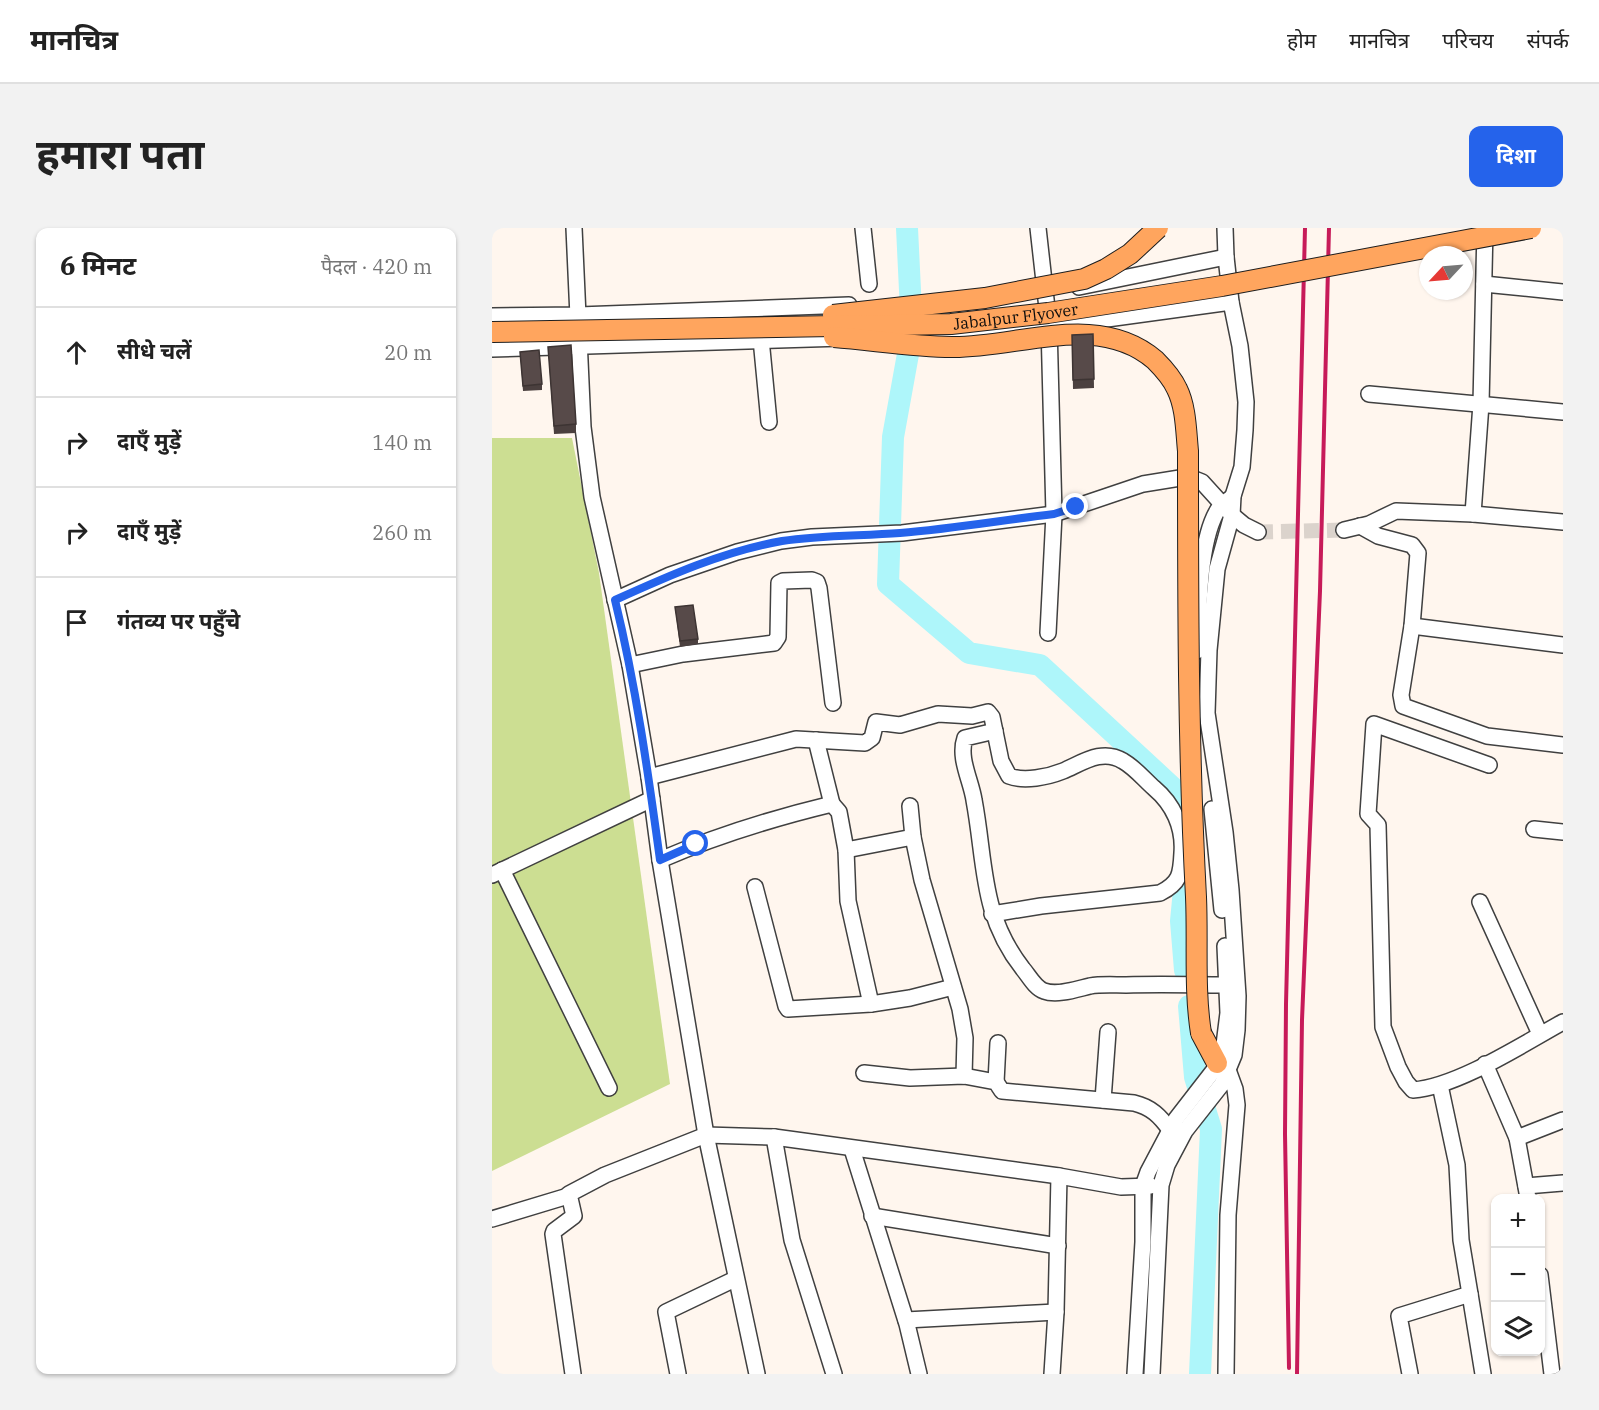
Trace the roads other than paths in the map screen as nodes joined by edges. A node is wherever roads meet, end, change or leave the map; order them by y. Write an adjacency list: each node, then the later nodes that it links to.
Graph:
1 (574, 228): 14 (street)
2 (863, 228): 9 (street)
3 (1038, 228): 12 (street)
4 (1158, 228): 16 (main road, bridge)
5 (1226, 228): 8 (street)
6 (1485, 228): 10 (street)
7 (1531, 228): 16 (main road, Jabalpur Flyover, bridge)
8 (1226, 257): 12 (street); 13 (street)
9 (869, 284)
10 (1484, 284): 11 (street); 23 (street)
11 (1563, 292)
12 (1046, 294): 14 (street, bridge); 17 (street)
13 (1231, 302): 17 (street); 26 (street)
14 (579, 315): 15 (street); 20 (street)
15 (492, 316)
16 (802, 325): 18 (main road, Jabalpur Flyover, bridge); 66 (main road, bridge)
17 (1049, 326): 19 (street); 27 (street)
18 (492, 332)
19 (761, 339): 20 (street); 25 (street)
20 (580, 347): 21 (street); 33 (street)
21 (492, 349)
22 (1369, 394): 23 (street)
23 (1480, 404): 24 (street); 28 (street)
24 (1563, 412)
25 (769, 422)
26 (1229, 505): 27 (street); 32 (street); 58 (street); 66 (street)
27 (1054, 514): 33 (street); 35 (street)
28 (1473, 514): 29 (street); 30 (street)
29 (1563, 522)
30 (1360, 526): 31 (street); 34 (street)
31 (1344, 530)
32 (1258, 532)
33 (615, 600): 37 (street)
34 (1412, 626): 36 (street); 39 (street)
35 (1048, 633)
36 (1563, 645)
37 (630, 664): 38 (street); 45 (street)
38 (833, 703)
39 (1445, 722): 42 (street); 43 (street)
40 (995, 731): 41 (street); 57 (street); 57 (street)
41 (816, 740): 45 (street); 47 (street)
42 (1563, 745)
43 (1440, 748): 44 (street); 70 (street)
44 (1489, 765)
45 (649, 777): 46 (street)
46 (652, 799): 53 (street); 54 (street)
47 (832, 804): 52 (street); 53 (street)
48 (910, 806): 51 (street)
49 (1534, 829): 50 (street)
50 (1563, 832)
51 (913, 837): 52 (street); 59 (street)
52 (846, 850): 60 (street)
53 (660, 860): 75 (street)
54 (497, 872): 71 (street)
55 (755, 887): 60 (street)
56 (1480, 902): 63 (street)
57 (992, 914): 58 (street)
58 (1227, 985): 66 (street)
59 (953, 987): 60 (street); 68 (street)
60 (870, 1004)
61 (1563, 1022): 63 (street)
62 (1108, 1032): 72 (street)
63 (1540, 1034): 65 (street)
64 (998, 1043): 69 (street)
65 (1485, 1064): 70 (street); 77 (street)
66 (1221, 1068): 74 (street); 101 (street)
67 (864, 1073): 68 (street)
68 (964, 1076): 69 (street)
69 (996, 1082): 72 (street)
70 (1440, 1085): 89 (street)
71 (609, 1088)
72 (1103, 1100): 74 (street)
73 (1563, 1120): 77 (street)
74 (1177, 1127): 81 (street); 82 (street)
75 (706, 1135): 76 (street); 84 (street); 88 (street)
76 (774, 1137): 78 (street); 96 (street)
77 (1517, 1138): 83 (street)
78 (852, 1149): 79 (street); 85 (street)
79 (1059, 1176): 82 (street); 87 (street)
80 (1563, 1184): 83 (street)
81 (1161, 1185): 82 (street); 100 (street)
82 (1143, 1186): 99 (street)
83 (1527, 1192)
84 (568, 1196): 86 (street); 93 (street)
85 (872, 1216): 87 (street); 92 (street)
86 (492, 1219)
87 (1058, 1246): 91 (street)
88 (735, 1279): 94 (street); 95 (street)
89 (1470, 1294): 102 (street); 103 (street)
90 (1543, 1302): 104 (street)
91 (1056, 1312): 92 (street); 98 (street)
92 (906, 1320): 97 (street)
93 (573, 1374)
94 (678, 1374)
95 (757, 1374)
96 (834, 1374)
97 (920, 1374)
98 (1052, 1374)
99 (1135, 1374)
100 (1152, 1374)
101 (1226, 1374)
102 (1410, 1374)
103 (1482, 1374)
104 (1552, 1374)

